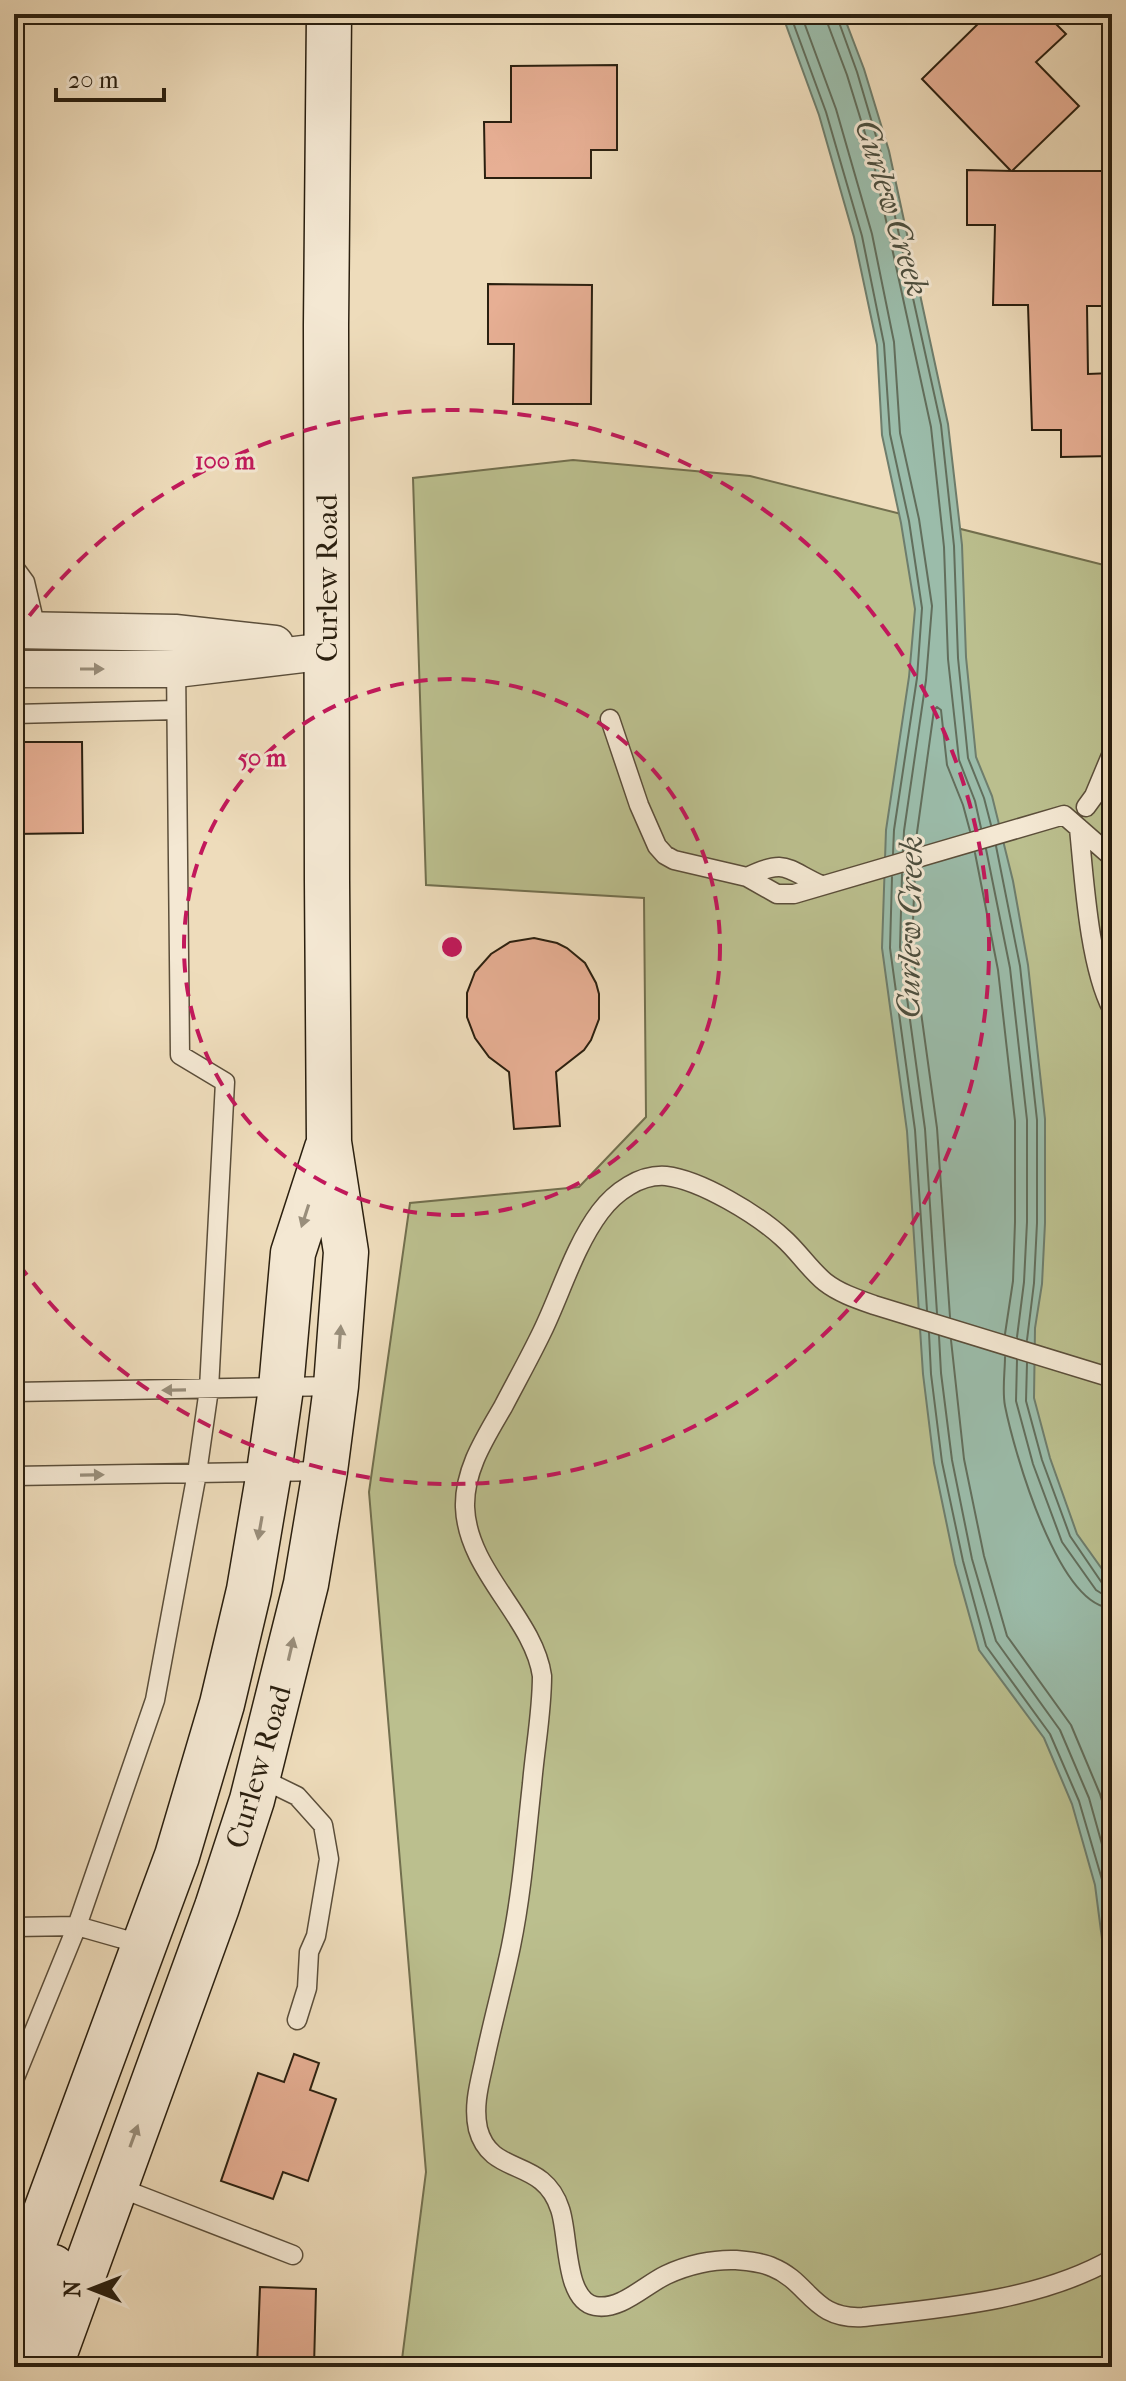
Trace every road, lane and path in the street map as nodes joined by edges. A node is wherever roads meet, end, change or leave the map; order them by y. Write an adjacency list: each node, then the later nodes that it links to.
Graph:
1 (329, 14): 5 (main road, Curlew Road)
2 (14, 567): 3 (lane)
3 (25, 630): 4 (street)
4 (175, 633): 5 (street); 7 (lane)
5 (328, 651): 7 (street); 20 (main road, Curlew Road)
6 (14, 669): 7 (street, one-way to 7)
7 (176, 669): 8 (lane)
8 (176, 710): 9 (lane); 24 (lane)
9 (14, 714)
10 (610, 719): 17 (lane)
11 (1112, 753): 13 (lane)
12 (1112, 796): 13 (lane)
13 (1086, 807): 14 (lane)
14 (1057, 817): 15 (lane); 18 (lane)
15 (1079, 828): 16 (lane); 19 (lane)
16 (1112, 857)
17 (747, 877): 18 (lane); 18 (lane)
18 (825, 884)
19 (1112, 1009)
20 (329, 1142): 22 (main road, Curlew Road, one-way to 20); 23 (main road, Curlew Road, one-way to 23)
21 (1108, 1376): 39 (lane)
22 (336, 1386): 23 (lane); 26 (main road, Curlew Road)
23 (281, 1388): 24 (lane); 27 (main road, Curlew Road)
24 (209, 1389): 25 (lane, one-way to 25); 28 (lane)
25 (14, 1392)
26 (325, 1471): 27 (lane); 31 (main road, Curlew Road, one-way to 26)
27 (269, 1472): 28 (lane); 30 (main road, Curlew Road, one-way to 30)
28 (197, 1473): 29 (lane, one-way to 28); 32 (lane)
29 (14, 1476)
30 (222, 1704): 34 (main road, Curlew Road); 41 (main road)
31 (258, 1777): 35 (lane); 37 (main road, Curlew Road, one-way to 31)
32 (77, 1926): 33 (lane); 34 (lane); 36 (lane)
33 (14, 1927)
34 (145, 1945): 40 (main road, Curlew Road)
35 (297, 2020)
36 (14, 2080)
37 (115, 2186): 38 (lane); 42 (main road, Curlew Road)
38 (293, 2255)
39 (1108, 2261)
40 (14, 2297)
41 (15, 2367)
42 (50, 2367)

